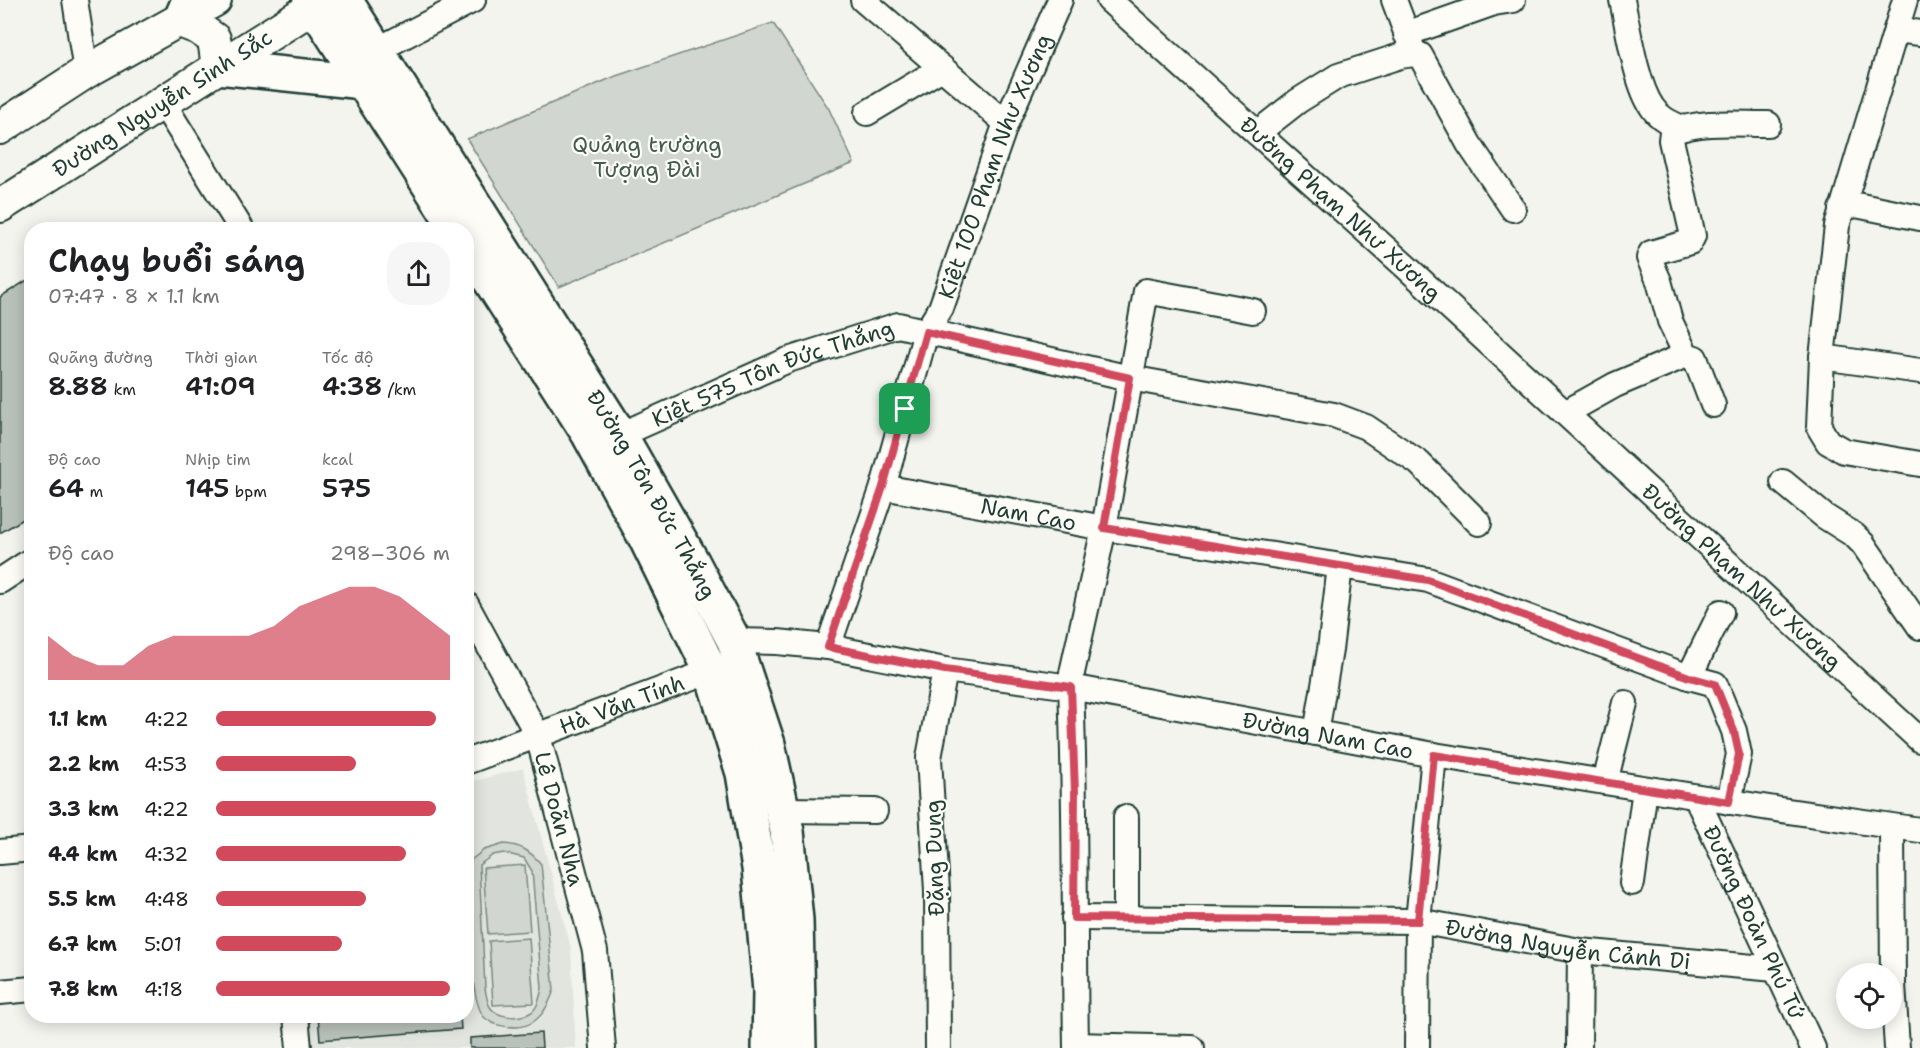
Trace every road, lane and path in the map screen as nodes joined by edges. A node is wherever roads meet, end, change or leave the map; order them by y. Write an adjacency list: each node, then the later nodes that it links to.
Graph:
1 (75, 0): 19 (street)
2 (215, 0): 12 (main road)
3 (473, 0): 16 (street)
4 (863, 0): 18 (street)
5 (1060, 0): 23 (street, Kiệt 100 Phạm Như Xương)
6 (1394, 0): 15 (street)
7 (1622, 0): 26 (street)
8 (1905, 0): 13 (street)
9 (1504, 1): 15 (street)
10 (323, 2): 16 (highway, Đường Tôn Đức Thắng); 17 (main road, Đường Nguyễn Sinh Sắc); 20 (highway)
11 (1115, 2): 27 (street, Đường Phạm Như Xương)
12 (184, 11): 17 (main road); 19 (main road)
13 (1896, 30): 14 (street); 30 (street)
14 (1920, 33)
15 (1410, 44): 27 (street); 29 (street)
16 (378, 50): 43 (highway, Đường Tôn Đức Thắng)
17 (218, 67): 20 (highway); 21 (main road, Đường Nguyễn Sinh Sắc)
18 (942, 68): 22 (street); 23 (street)
19 (86, 72): 25 (main road)
20 (363, 82): 33 (highway)
21 (162, 103): 28 (main road, Đường Nguyễn Sinh Sắc); 32 (street)
22 (867, 112)
23 (1006, 123): 36 (street, Kiệt 100 Phạm Như Xương)
24 (1768, 124): 26 (street)
25 (0, 128)
26 (1682, 128): 37 (street)
27 (1257, 133): 42 (street, Đường Phạm Như Xương)
28 (0, 206)
29 (1513, 209)
30 (1841, 209): 31 (street); 38 (street)
31 (1920, 218)
32 (237, 222)
33 (453, 222)
34 (474, 255): 58 (highway, Đường Tôn Đức Thắng)
35 (1253, 311): 40 (street)
36 (926, 332): 40 (street, Kiệt 575 Tôn Đức Thắng); 43 (street, Kiệt 575 Tôn Đức Thắng); 46 (street, Kiệt 100 Phạm Như Xương)
37 (1686, 355): 41 (street); 42 (street)
38 (1822, 357): 39 (street); 44 (street)
39 (1920, 371)
40 (1130, 378): 47 (street, Kiệt 575 Tôn Đức Thắng); 48 (street)
41 (1713, 405)
42 (1565, 413): 64 (street, Đường Phạm Như Xương)
43 (620, 435): 55 (highway, Đường Tôn Đức Thắng)
44 (1920, 464)
45 (1783, 482): 54 (street)
46 (883, 487): 48 (street, Nam Cao); 56 (street, Kiệt 100 Phạm Như Xương)
47 (1479, 523)
48 (1104, 528): 50 (street, Nam Cao); 60 (street)
49 (24, 565): 51 (street)
50 (1340, 566): 59 (street, Nam Cao); 62 (street)
51 (0, 580)
52 (1721, 612): 59 (street)
53 (474, 619): 63 (street, Lê Doãn Nhạ)
54 (1920, 627)
55 (734, 641): 56 (street, Đường Nam Cao); 71 (highway, Đường Tôn Đức Thắng)
56 (828, 647): 57 (street, Đường Nam Cao)
57 (945, 670): 60 (street, Đường Nam Cao); 91 (street, Đặng Dung)
58 (711, 671): 63 (street, Hà Văn Tính); 87 (highway, Đường Tôn Đức Thắng)
59 (1689, 677): 70 (street, Nam Cao)
60 (1071, 687): 62 (street, Đường Nam Cao); 79 (street)
61 (1625, 703): 67 (street)
62 (1316, 733): 65 (street, Đường Nam Cao)
63 (538, 736): 66 (street, Hà Văn Tính); 90 (street, Lê Doãn Nhạ)
64 (1920, 741)
65 (1434, 755): 67 (street, Đường Nam Cao); 81 (street)
66 (474, 759)
67 (1605, 783): 68 (street, Đường Nam Cao)
68 (1645, 789): 69 (street, Đường Nam Cao); 78 (street)
69 (1696, 797): 70 (street, Đường Nam Cao); 83 (street, Đường Đoàn Phú Tứ)
70 (1729, 802): 74 (street, Đường Nam Cao)
71 (782, 810): 72 (street); 87 (highway, Đường Tôn Đức Thắng)
72 (875, 811)
73 (1126, 817): 80 (street)
74 (1893, 827): 75 (street, Đường Nam Cao); 96 (street)
75 (1920, 830)
76 (24, 850): 77 (street)
77 (0, 852)
78 (1632, 883)
79 (1074, 918): 80 (street, Đường Nguyễn Cảnh Dị); 88 (street)
80 (1126, 918): 81 (street, Đường Nguyễn Cảnh Dị)
81 (1418, 921): 82 (street, Đường Nguyễn Cảnh Dị); 93 (street)
82 (1580, 951): 83 (street, Đường Nguyễn Cảnh Dị); 94 (street)
83 (1775, 969): 95 (street, Đường Đoàn Phú Tứ)
84 (24, 990): 85 (street)
85 (0, 992)
86 (297, 1023): 89 (street)
87 (792, 1047)
88 (1076, 1047): 92 (street)
89 (299, 1048)
90 (603, 1048)
91 (938, 1048)
92 (1192, 1048)
93 (1417, 1048)
94 (1580, 1048)
95 (1813, 1048)
96 (1897, 1048)

